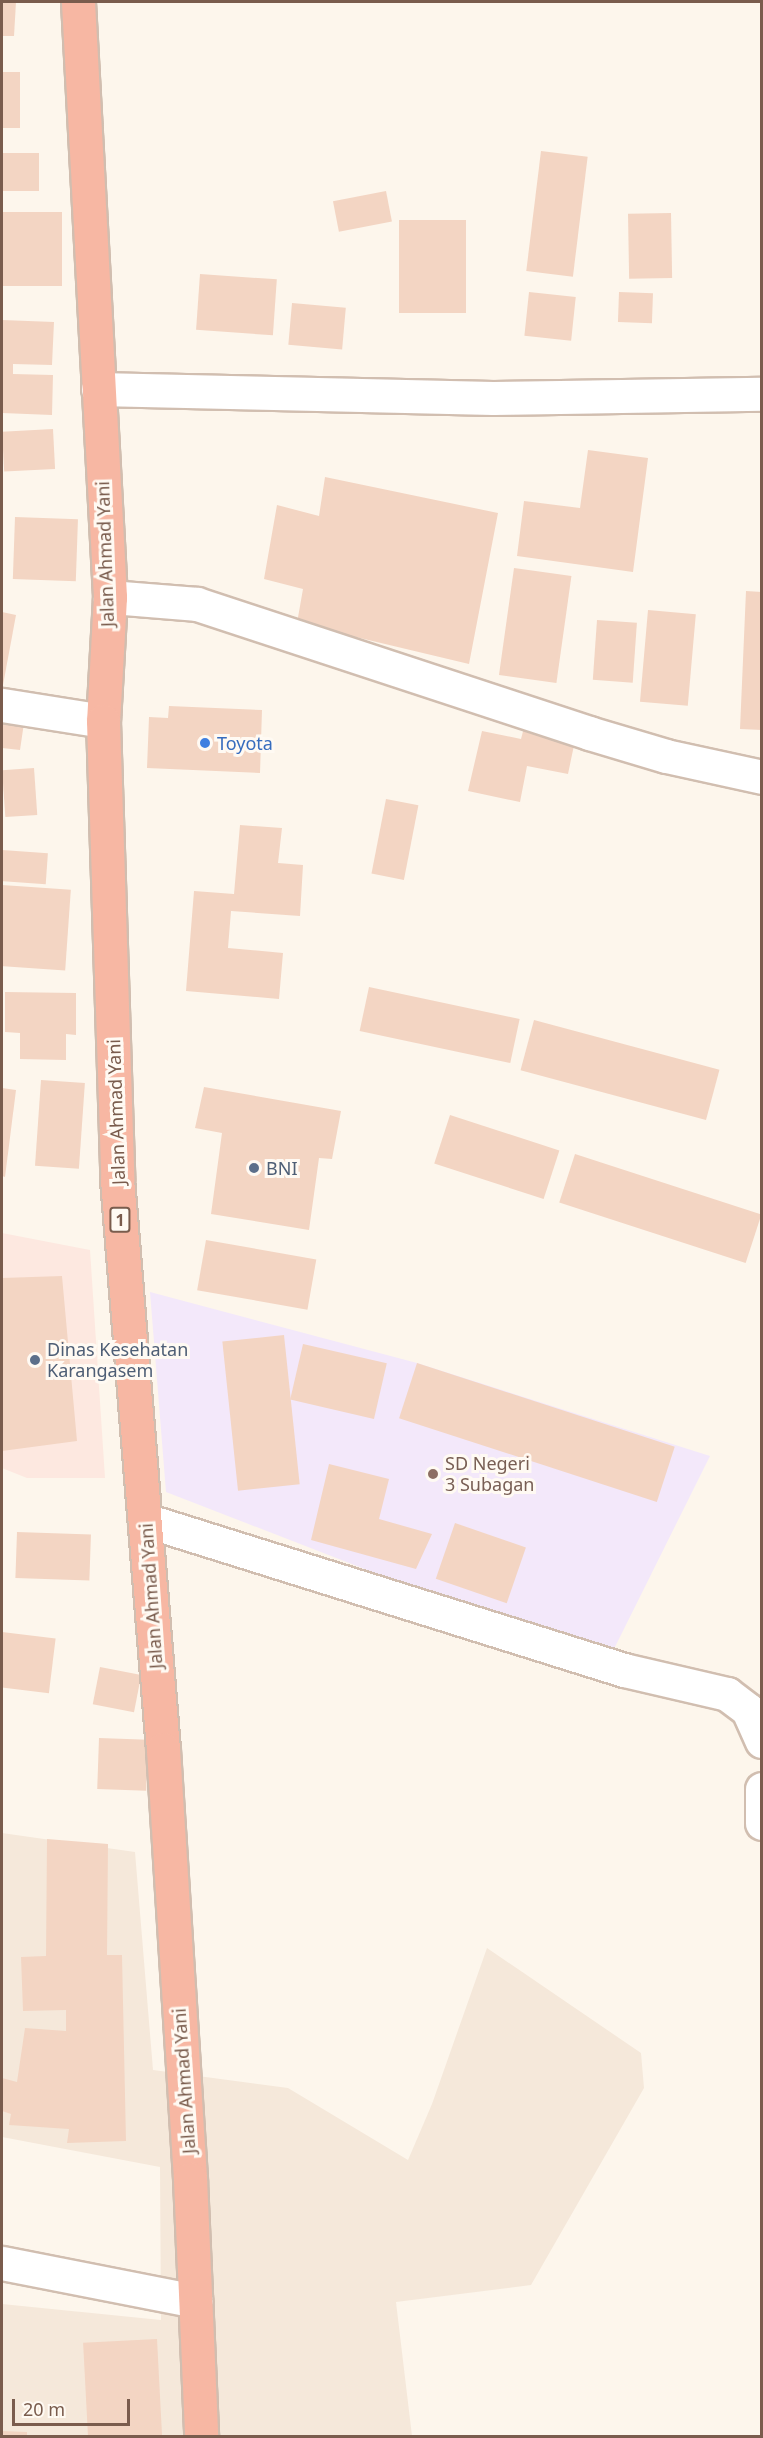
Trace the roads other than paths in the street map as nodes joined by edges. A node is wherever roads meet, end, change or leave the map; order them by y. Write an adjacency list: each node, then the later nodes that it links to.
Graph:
1 (78, 2): 2 (highway, Jalan Ahmad Yani / 1)
2 (98, 389): 3 (street); 4 (highway, Jalan Ahmad Yani / 1)
3 (762, 394)
4 (110, 597): 6 (highway, Jalan Ahmad Yani / 1); 7 (street)
5 (2, 705): 6 (street)
6 (103, 721): 8 (highway, Jalan Ahmad Yani / 1)
7 (762, 777)
8 (145, 1520): 9 (street); 13 (highway, Jalan Ahmad Yani / 1)
9 (762, 1741)
10 (762, 1789): 11 (street)
11 (762, 1823)
12 (2, 2262): 13 (street)
13 (195, 2301): 14 (highway, Jalan Ahmad Yani / 1)
14 (201, 2436)

